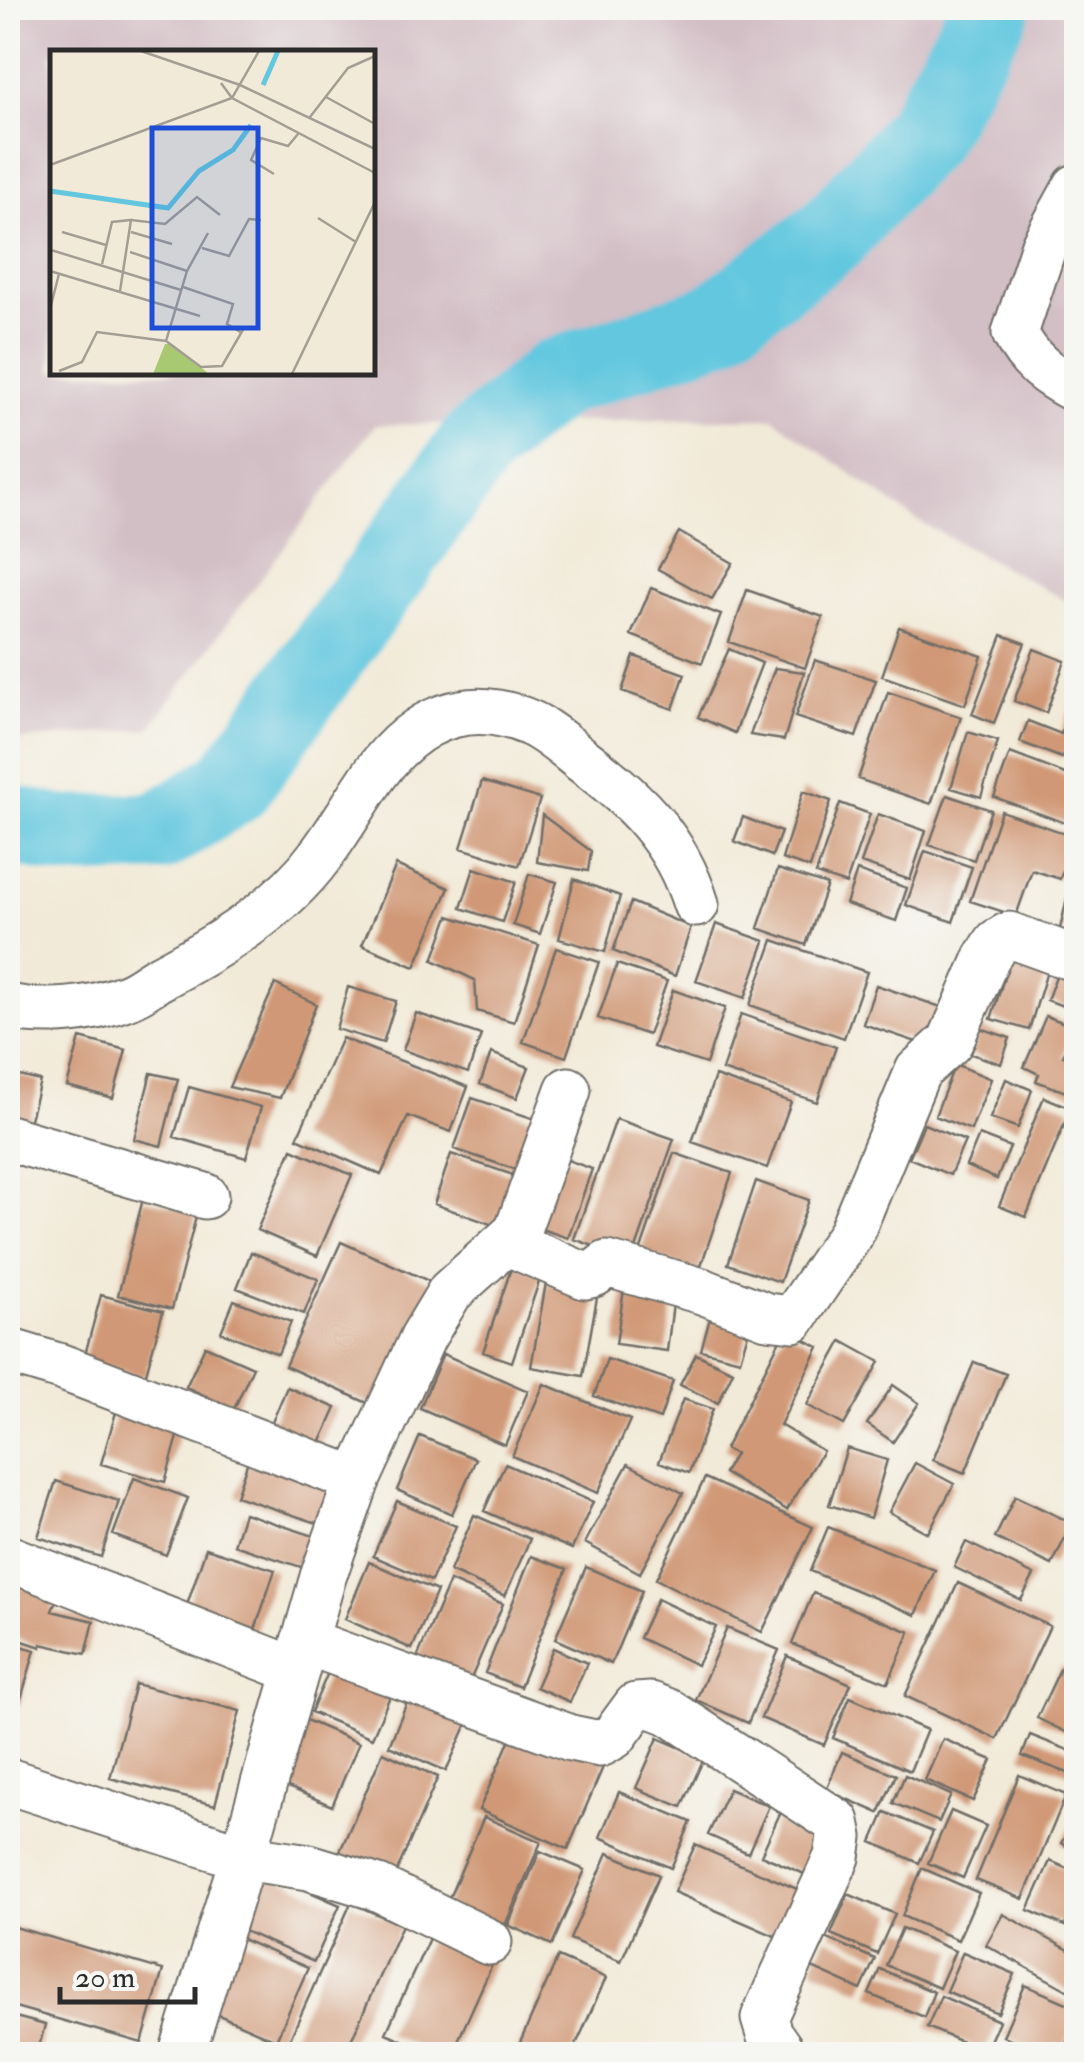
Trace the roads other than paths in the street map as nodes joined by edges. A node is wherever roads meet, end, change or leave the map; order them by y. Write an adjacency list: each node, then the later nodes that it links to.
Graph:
1 (1076, 188): 2 (street)
2 (1076, 390)
3 (696, 904): 5 (street)
4 (1076, 959): 9 (street)
5 (8, 1007)
6 (568, 1090): 9 (street)
7 (8, 1138): 8 (street)
8 (205, 1196)
9 (506, 1242): 11 (street)
10 (8, 1351): 11 (street)
11 (358, 1480): 13 (street)
12 (8, 1558): 13 (street)
13 (300, 1655): 15 (street); 18 (street)
14 (8, 1781): 15 (street)
15 (244, 1858): 16 (street); 17 (street)
16 (489, 1942)
17 (182, 2054)
18 (783, 2054)

